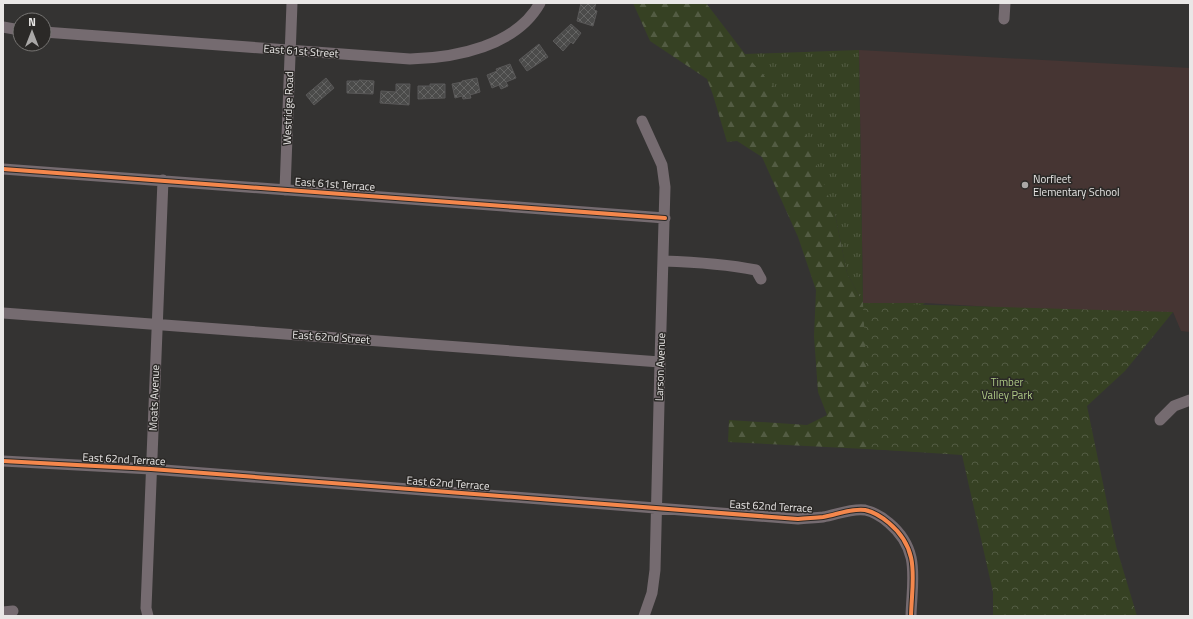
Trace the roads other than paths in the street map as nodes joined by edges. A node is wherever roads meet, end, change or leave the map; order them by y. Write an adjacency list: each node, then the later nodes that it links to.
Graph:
1 (292, 3): 6 (street, Westridge Road)
2 (540, 3): 6 (street, East 61st Street)
3 (1005, 3): 4 (street)
4 (1004, 19)
5 (52, 33): 6 (street, East 61st Street)
6 (290, 50): 10 (street, Westridge Road)
7 (642, 121): 11 (street, Larson Avenue)
8 (3, 169): 9 (street, East 61st Terrace)
9 (163, 180): 10 (street, East 61st Terrace); 15 (street, Moats Avenue)
10 (285, 190): 11 (street, East 61st Terrace)
11 (665, 218): 12 (street, Larson Avenue)
12 (663, 261): 13 (street); 16 (street, Larson Avenue)
13 (761, 280)
14 (3, 313): 15 (street, East 62nd Street)
15 (157, 324): 16 (street, East 62nd Street); 20 (street, Moats Avenue)
16 (660, 362): 21 (street, Larson Avenue)
17 (1190, 400): 18 (street)
18 (1160, 420)
19 (3, 461): 20 (street, East 62nd Terrace)
20 (151, 469): 21 (street, East 62nd Terrace); 22 (street, Moats Avenue)
21 (656, 508): 23 (street, Larson Avenue); 24 (street, East 62nd Terrace)
22 (148, 616)
23 (644, 616)
24 (911, 616)

